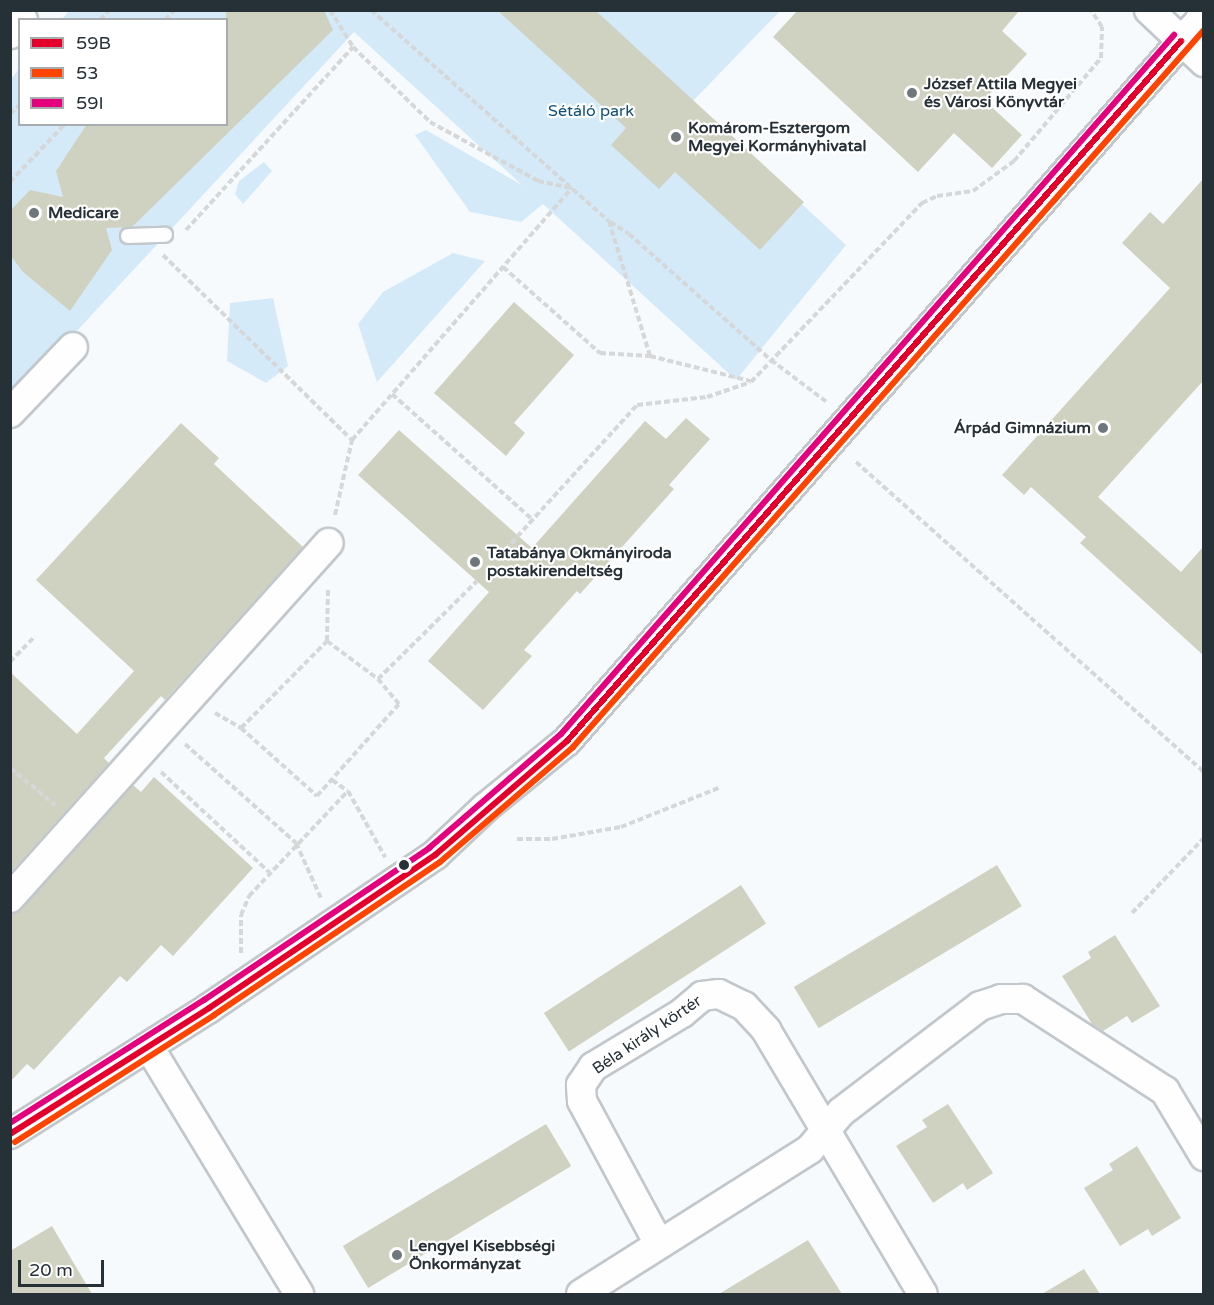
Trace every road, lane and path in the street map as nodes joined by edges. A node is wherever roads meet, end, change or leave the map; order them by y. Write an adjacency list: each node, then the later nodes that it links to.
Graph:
1 (330, 10): 7 (path)
2 (371, 10): 11 (path)
3 (1091, 10): 18 (path)
4 (1149, 10): 6 (street)
5 (1203, 16): 6 (street)
6 (1181, 41): 8 (street); 52 (street)
7 (353, 46): 11 (path); 14 (path)
8 (1203, 62)
9 (63, 126): 10 (path)
10 (10, 182)
11 (572, 188): 12 (path); 15 (path)
12 (609, 221): 17 (path); 18 (path)
13 (128, 236): 14 (lane)
14 (171, 240): 23 (path)
15 (503, 267): 17 (path); 21 (path)
16 (73, 346): 22 (street)
17 (650, 356): 19 (path)
18 (771, 360): 19 (path); 20 (path)
19 (751, 382): 25 (path)
20 (813, 392)
21 (392, 394): 23 (path); 25 (path)
22 (10, 413)
23 (352, 440): 26 (path)
24 (856, 462): 38 (path)
25 (533, 520): 27 (path)
26 (329, 543): 30 (path); 33 (street)
27 (505, 550)
28 (477, 581): 32 (path)
29 (35, 636): 31 (path)
30 (327, 641): 32 (path); 35 (path)
31 (10, 662)
32 (378, 679): 39 (path)
33 (188, 698): 34 (street); 35 (path)
34 (163, 724): 36 (street); 45 (path)
35 (241, 728): 39 (path)
36 (139, 752): 42 (street); 47 (path)
37 (10, 768): 42 (path)
38 (1203, 772)
39 (332, 780): 41 (path)
40 (722, 787): 44 (path)
41 (348, 791): 45 (path); 46 (path)
42 (76, 823): 48 (street)
43 (1203, 838): 50 (path)
44 (517, 839)
45 (296, 843): 47 (path); 49 (path)
46 (386, 858)
47 (269, 872): 51 (path)
48 (10, 898)
49 (322, 901)
50 (1132, 913)
51 (241, 953)
52 (149, 1047): 54 (street); 57 (street)
53 (824, 1131): 55 (street); 56 (street); 56 (street, Béla király körtér); 59 (street, Béla király körtér)
54 (10, 1134)
55 (1203, 1156)
56 (659, 1244): 58 (street)
57 (299, 1294)
58 (581, 1294)
59 (923, 1294)

